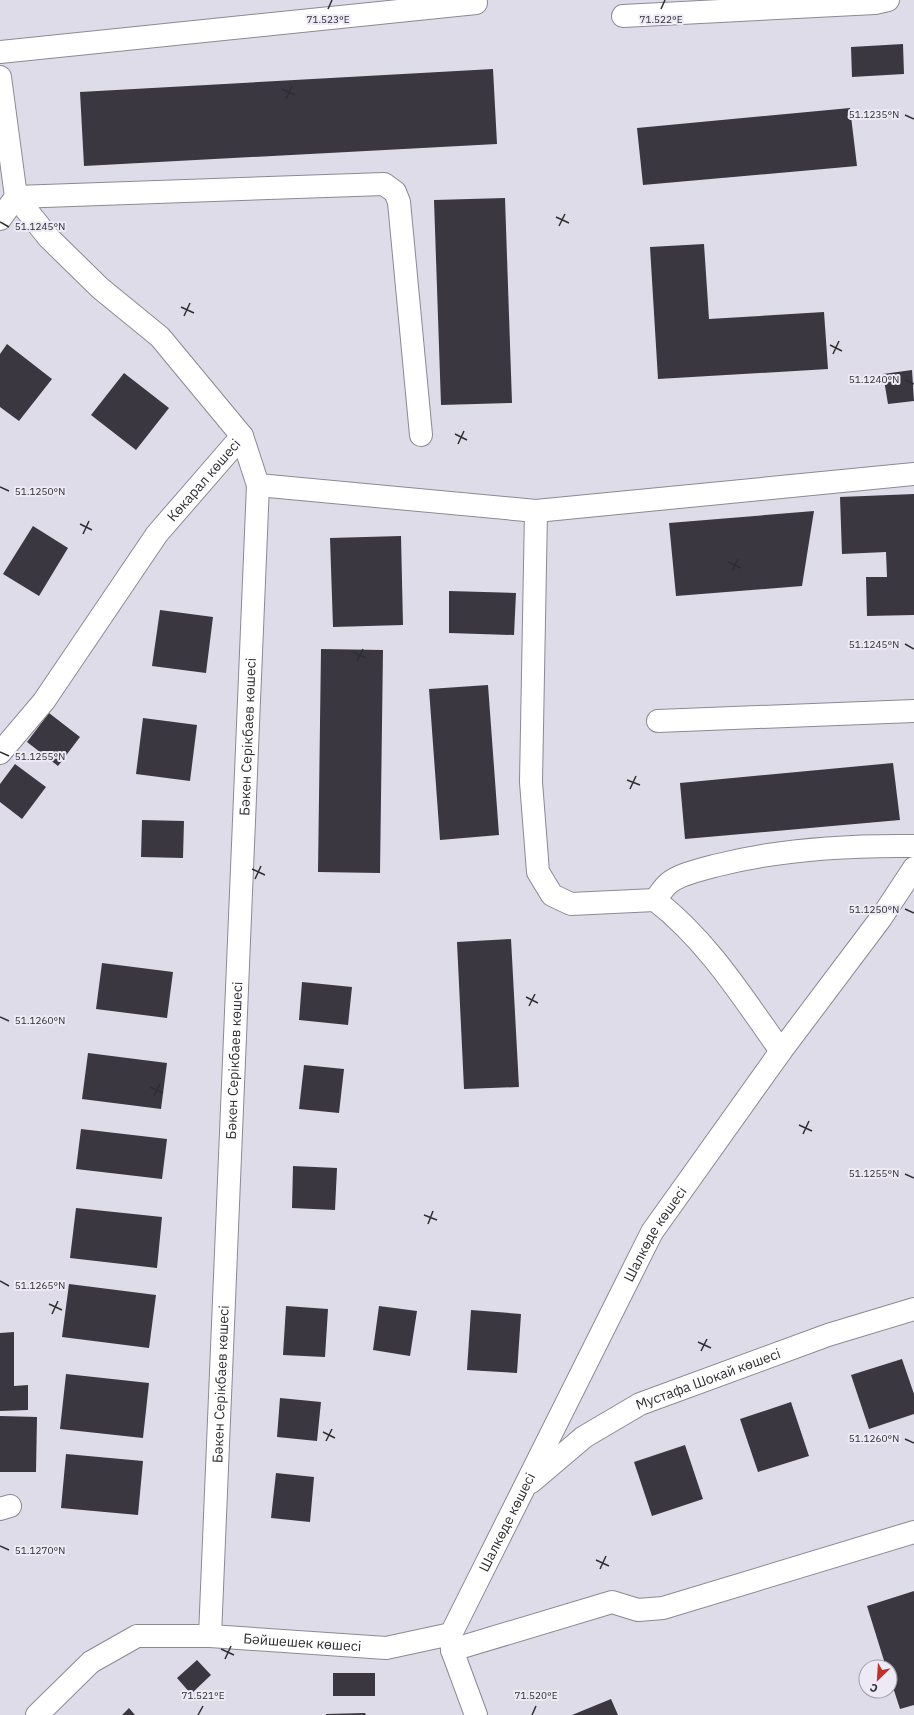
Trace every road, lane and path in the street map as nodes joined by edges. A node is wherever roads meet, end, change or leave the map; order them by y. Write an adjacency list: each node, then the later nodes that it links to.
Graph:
1 (888, 0): 3 (street)
2 (476, 3): 4 (street)
3 (623, 16)
4 (0, 52)
5 (0, 77): 6 (street)
6 (16, 197): 7 (street); 8 (street); 9 (street)
7 (0, 219)
8 (421, 435)
9 (242, 436): 11 (street, Көкарал көшесі); 15 (street, Көкарал көшесі)
10 (914, 474): 12 (street)
11 (258, 485): 12 (street); 23 (street, Бәкен Серікбаев көшесі)
12 (536, 511): 18 (street)
13 (914, 712): 14 (street)
14 (658, 720)
15 (0, 753)
16 (914, 846): 18 (street)
17 (914, 868): 19 (street, Шалкөде көшесі)
18 (655, 900): 19 (street)
19 (781, 1051): 21 (street, Шалкөде көшесі)
20 (914, 1309): 21 (street, Мустафа Шокай көшесі)
21 (523, 1490): 24 (street, Шалкөде көшесі)
22 (914, 1532): 24 (street, Бәйшешек көшесі)
23 (210, 1636): 24 (street, Бәйшешек көшесі); 25 (street, Бәйшешек көшесі)
24 (452, 1642): 26 (street)
25 (37, 1715)
26 (476, 1715)

